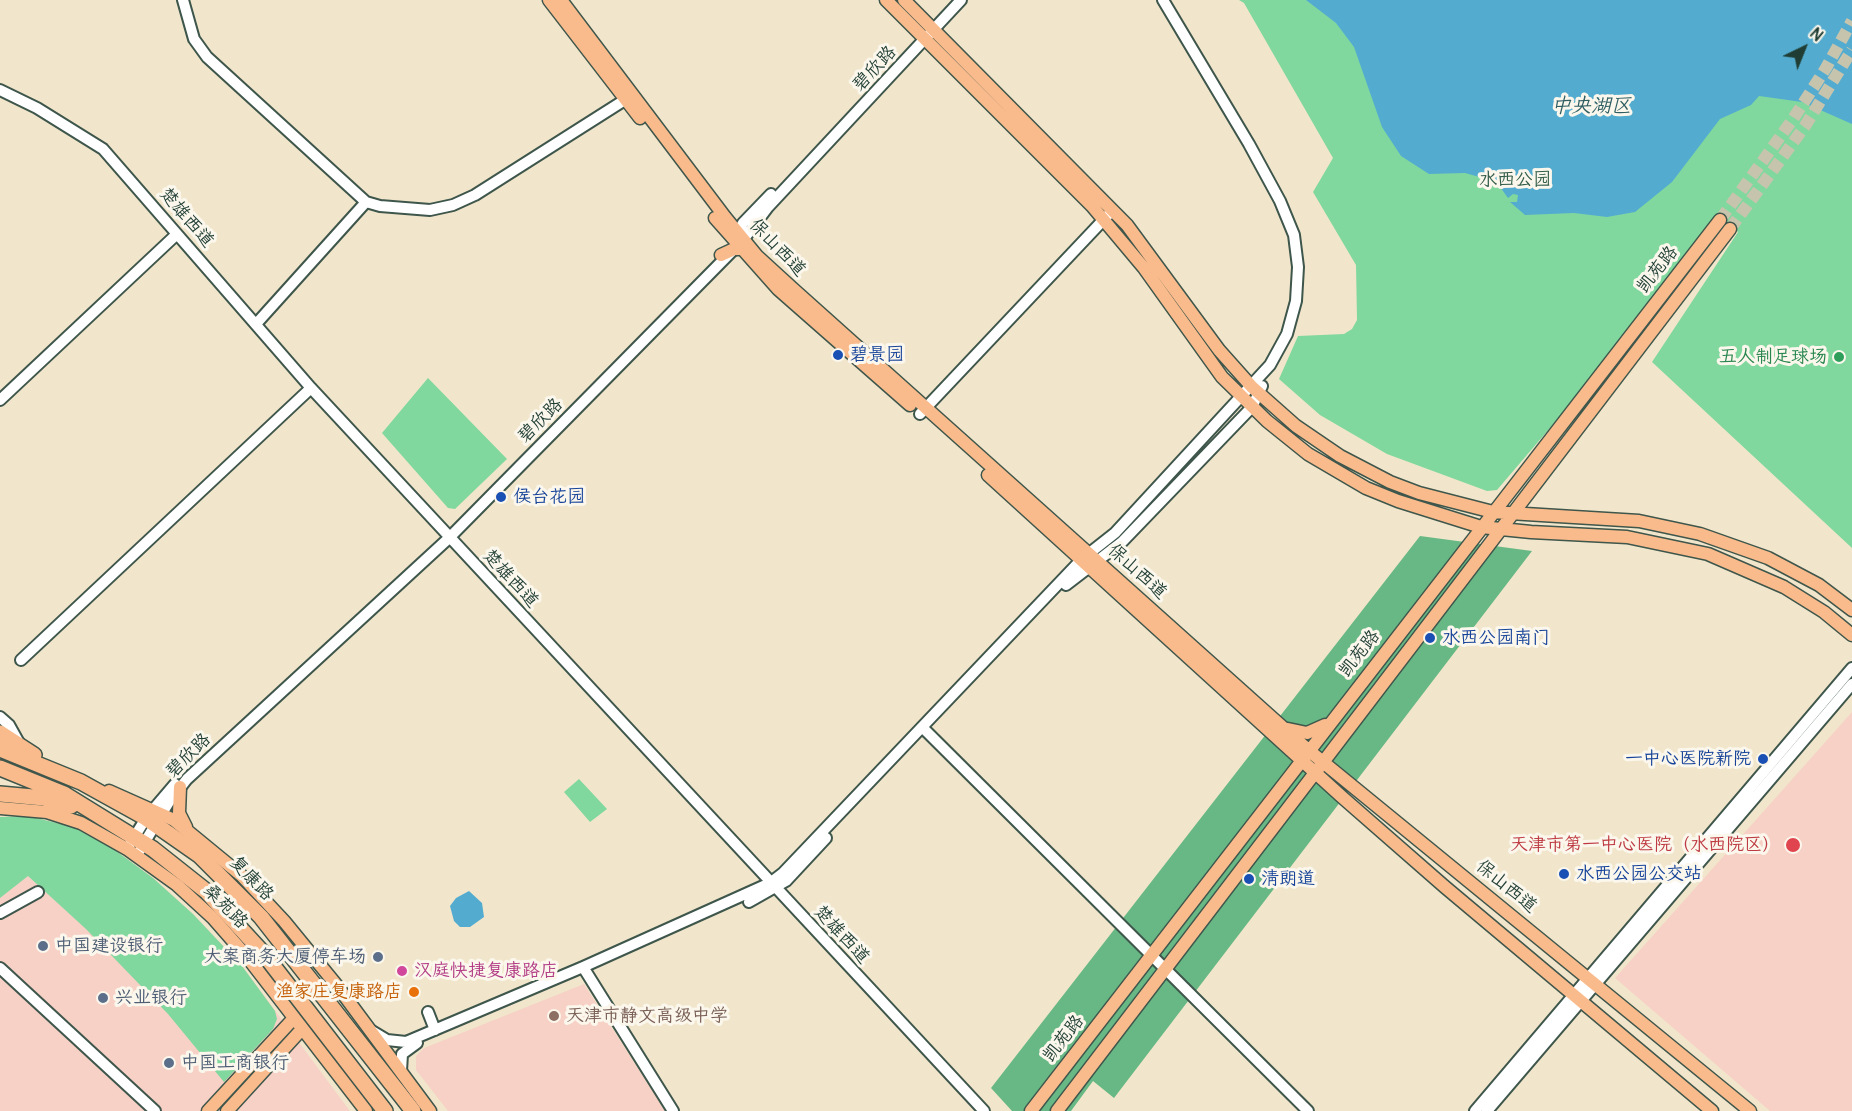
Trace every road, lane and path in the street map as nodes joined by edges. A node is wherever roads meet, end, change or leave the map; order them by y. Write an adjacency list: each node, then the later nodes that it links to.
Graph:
1 (183, 0): 13 (street)
2 (549, 0): 12 (main road, 保山西道)
3 (561, 0): 12 (main road, 保山西道)
4 (886, 0): 10 (main road)
5 (904, 0): 10 (main road)
6 (955, 0): 10 (street, 碧欣路)
7 (961, 0): 10 (street, 碧欣路)
8 (1163, 0): 24 (street)
9 (1168, 0): 24 (street)
10 (928, 33): 14 (main road); 16 (main road); 20 (street, 碧欣路)
11 (0, 90): 19 (street, 楚雄西道)
12 (630, 97): 13 (street); 15 (main road, 保山西道)
13 (366, 202): 22 (street)
14 (1113, 211): 16 (street); 24 (main road)
15 (721, 220): 20 (main road, 保山西道); 20 (main road)
16 (1103, 220): 26 (main road); 27 (street)
17 (1720, 220): 28 (main road, 凯苑路)
18 (1730, 229): 29 (main road, 凯苑路)
19 (177, 234): 22 (street, 楚雄西道); 25 (street)
20 (733, 246): 21 (main road, 保山西道); 21 (street); 31 (street, 碧欣路)
21 (755, 259): 27 (main road, 保山西道)
22 (256, 324): 23 (street, 楚雄西道)
23 (312, 388): 31 (street, 楚雄西道); 36 (street)
24 (1255, 390): 26 (street); 28 (main road)
25 (0, 400)
26 (1247, 403): 29 (main road); 33 (street)
27 (923, 411): 33 (main road, 保山西道)
28 (1492, 512): 29 (main road, 凯苑路); 29 (main road)
29 (1498, 525): 30 (main road); 32 (main road, 凯苑路); 34 (main road); 40 (main road, 凯苑路)
30 (1531, 532): 32 (main road); 35 (main road)
31 (447, 535): 52 (street, 碧欣路); 56 (street, 碧欣路); 59 (street, 楚雄西道)
32 (1482, 554): 43 (main road, 凯苑路)
33 (1090, 559): 41 (main road, 保山西道); 42 (street); 47 (main road, 保山西道)
34 (1852, 610)
35 (1850, 635)
36 (21, 660)
37 (1852, 668): 66 (street)
38 (1852, 684): 66 (street)
39 (0, 717): 45 (street)
40 (1333, 720): 41 (main road); 47 (main road, 凯苑路)
41 (1284, 728): 47 (main road, 保山西道)
42 (924, 729): 59 (street); 62 (street)
43 (1346, 732): 47 (main road); 48 (main road, 凯苑路)
44 (0, 734): 45 (highway)
45 (20, 746): 51 (highway)
46 (0, 749): 51 (highway, 复康路)
47 (1307, 752): 48 (main road, 保山西道); 50 (main road, 保山西道); 62 (main road, 凯苑路)
48 (1324, 763): 50 (main road, 凯苑路); 66 (main road, 保山西道)
49 (0, 768): 55 (highway, 复康路)
50 (1316, 773): 64 (main road, 凯苑路); 67 (main road, 保山西道)
51 (81, 782): 56 (highway, 复康路)
52 (180, 787): 56 (street, 碧欣路); 57 (main road)
53 (0, 794): 55 (highway)
54 (0, 808): 56 (main road, 桑苑路)
55 (94, 814): 56 (highway, 复康路)
56 (148, 830): 57 (main road); 58 (main road, 桑苑路); 58 (street); 74 (highway, 复康路); 79 (highway, 复康路)
57 (188, 830): 72 (main road)
58 (166, 877): 69 (main road, 桑苑路)
59 (773, 886): 63 (street); 84 (street, 楚雄西道)
60 (38, 892): 61 (street)
61 (0, 913)
62 (1152, 956): 64 (street); 85 (main road, 凯苑路)
63 (584, 970): 71 (street); 73 (street); 83 (street)
64 (1166, 970): 86 (main road, 凯苑路); 87 (street)
65 (1, 972): 76 (street)
66 (1592, 980): 67 (street); 91 (main road, 保山西道)
67 (1577, 998): 88 (street); 89 (street); 90 (main road, 保山西道)
68 (428, 1012): 71 (street)
69 (294, 1018): 70 (main road, 桑苑路); 77 (main road)
70 (302, 1029): 75 (main road, 桑苑路); 78 (main road)
71 (435, 1030): 72 (street)
72 (372, 1031): 73 (main road)
73 (401, 1071): 82 (main road)
74 (402, 1097): 80 (highway, 复康路); 81 (main road)
75 (362, 1110)
76 (155, 1111)
77 (208, 1111)
78 (227, 1111)
79 (385, 1111)
80 (413, 1111)
81 (424, 1111)
82 (430, 1111)
83 (673, 1111)
84 (984, 1111)
85 (1031, 1111)
86 (1057, 1111)
87 (1308, 1111)
88 (1475, 1111)
89 (1487, 1111)
90 (1712, 1111)
91 (1750, 1111)

